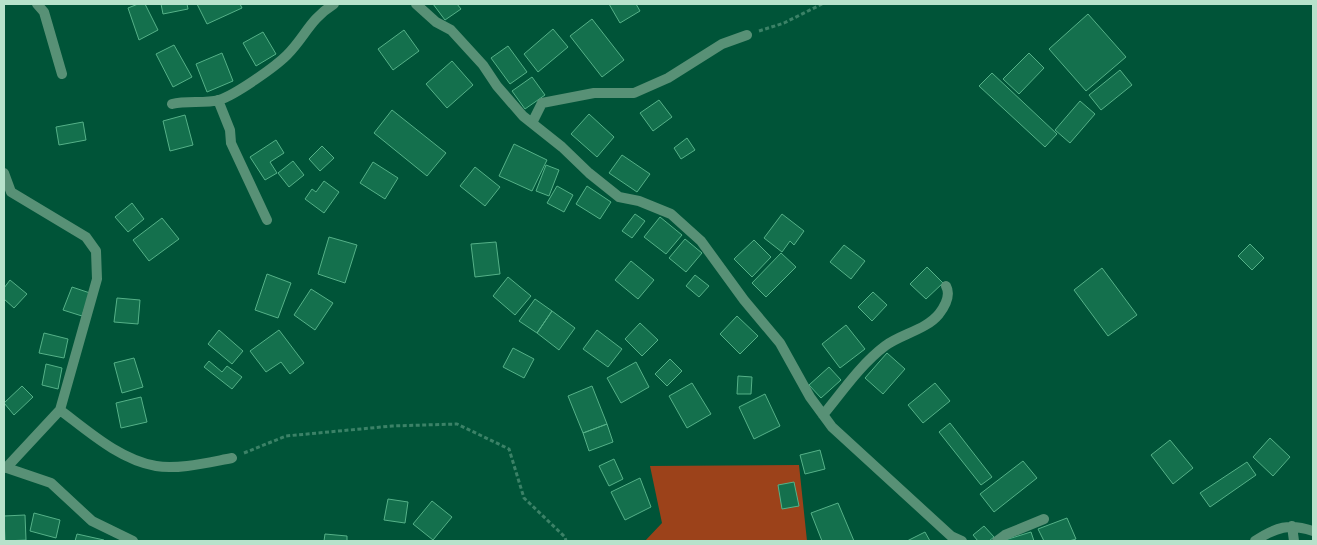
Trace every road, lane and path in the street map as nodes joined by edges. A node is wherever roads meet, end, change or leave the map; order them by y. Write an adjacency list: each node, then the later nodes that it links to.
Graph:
1 (37, 4): 6 (street)
2 (334, 4): 7 (street)
3 (416, 4): 9 (street)
4 (822, 4): 5 (path)
5 (747, 35): 9 (street)
6 (62, 74)
7 (218, 100): 8 (street); 12 (street)
8 (172, 104)
9 (532, 123): 15 (street)
10 (4, 172): 11 (street)
11 (8, 194): 14 (street)
12 (267, 220)
13 (946, 286): 15 (street)
14 (60, 410): 16 (street); 17 (street)
15 (823, 415): 23 (street)
16 (232, 458): 22 (path)
17 (5, 468): 21 (street)
18 (1044, 519): 24 (street)
19 (1292, 526): 20 (street); 25 (street); 26 (street)
20 (1313, 531)
21 (133, 541)
22 (566, 541)
23 (962, 541)
24 (997, 541)
25 (1256, 541)
26 (1294, 541)

